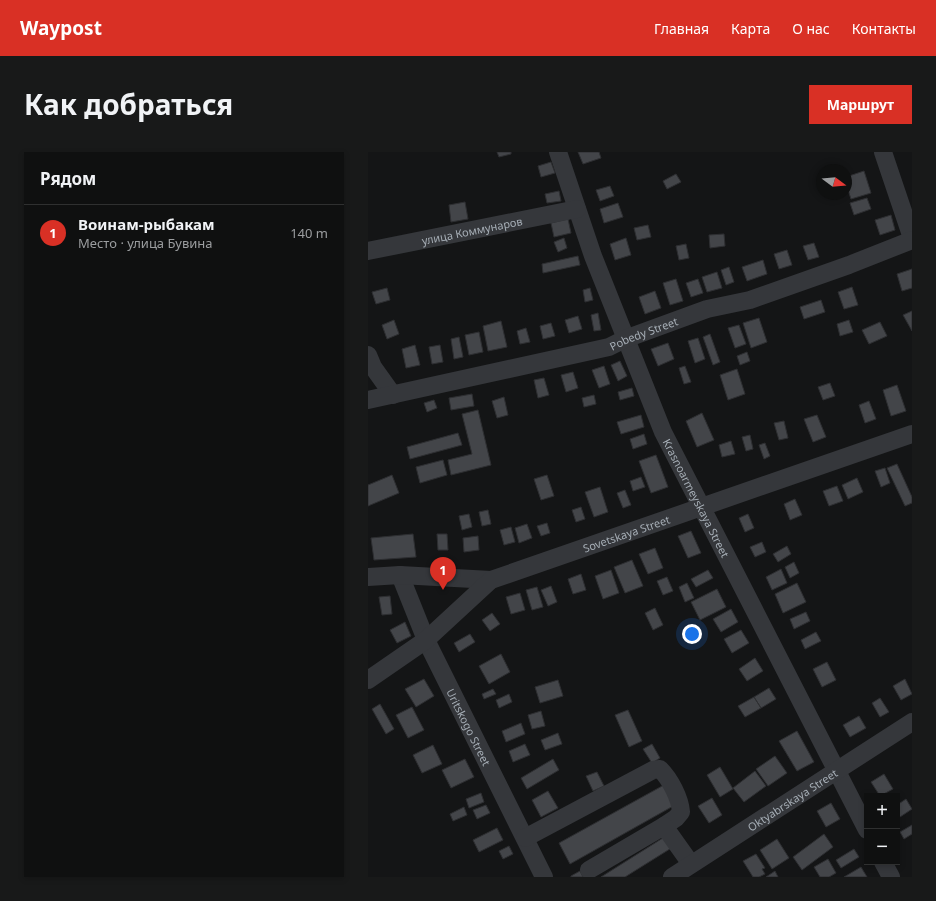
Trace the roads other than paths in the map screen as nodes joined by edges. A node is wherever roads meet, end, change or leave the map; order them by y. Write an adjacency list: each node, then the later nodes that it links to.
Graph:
1 (558, 152): 3 (street, Krasnoarmeyskaya Street)
2 (884, 152): 4 (street)
3 (577, 209): 5 (street, улица Коммунаров); 6 (street, Krasnoarmeyskaya Street)
4 (912, 239): 6 (street, Pobedy Street)
5 (368, 251)
6 (625, 339): 8 (street, Pobedy Street); 11 (street, Krasnoarmeyskaya Street)
7 (368, 355): 8 (street)
8 (394, 395): 9 (street, Pobedy Street)
9 (368, 400)
10 (912, 434): 11 (street, Sovetskaya Street)
11 (701, 508): 14 (street, Sovetskaya Street); 18 (street, Krasnoarmeyskaya Street)
12 (400, 575): 13 (street); 14 (street); 15 (street, Uritskogo Street)
13 (368, 577)
14 (491, 580): 15 (street, Sovetskaya Street)
15 (426, 640): 16 (street, Sovetskaya Street); 21 (street, Uritskogo Street)
16 (368, 680)
17 (912, 722): 18 (street, Oktyabrskaya Street)
18 (837, 771): 20 (street, Krasnoarmeyskaya Street); 24 (street, Oktyabrskaya Street)
19 (664, 826): 21 (street); 23 (street); 24 (street)
20 (866, 829)
21 (525, 838): 25 (street, Uritskogo Street)
22 (885, 865): 26 (street)
23 (589, 870)
24 (686, 871)
25 (544, 877)
26 (891, 877)

